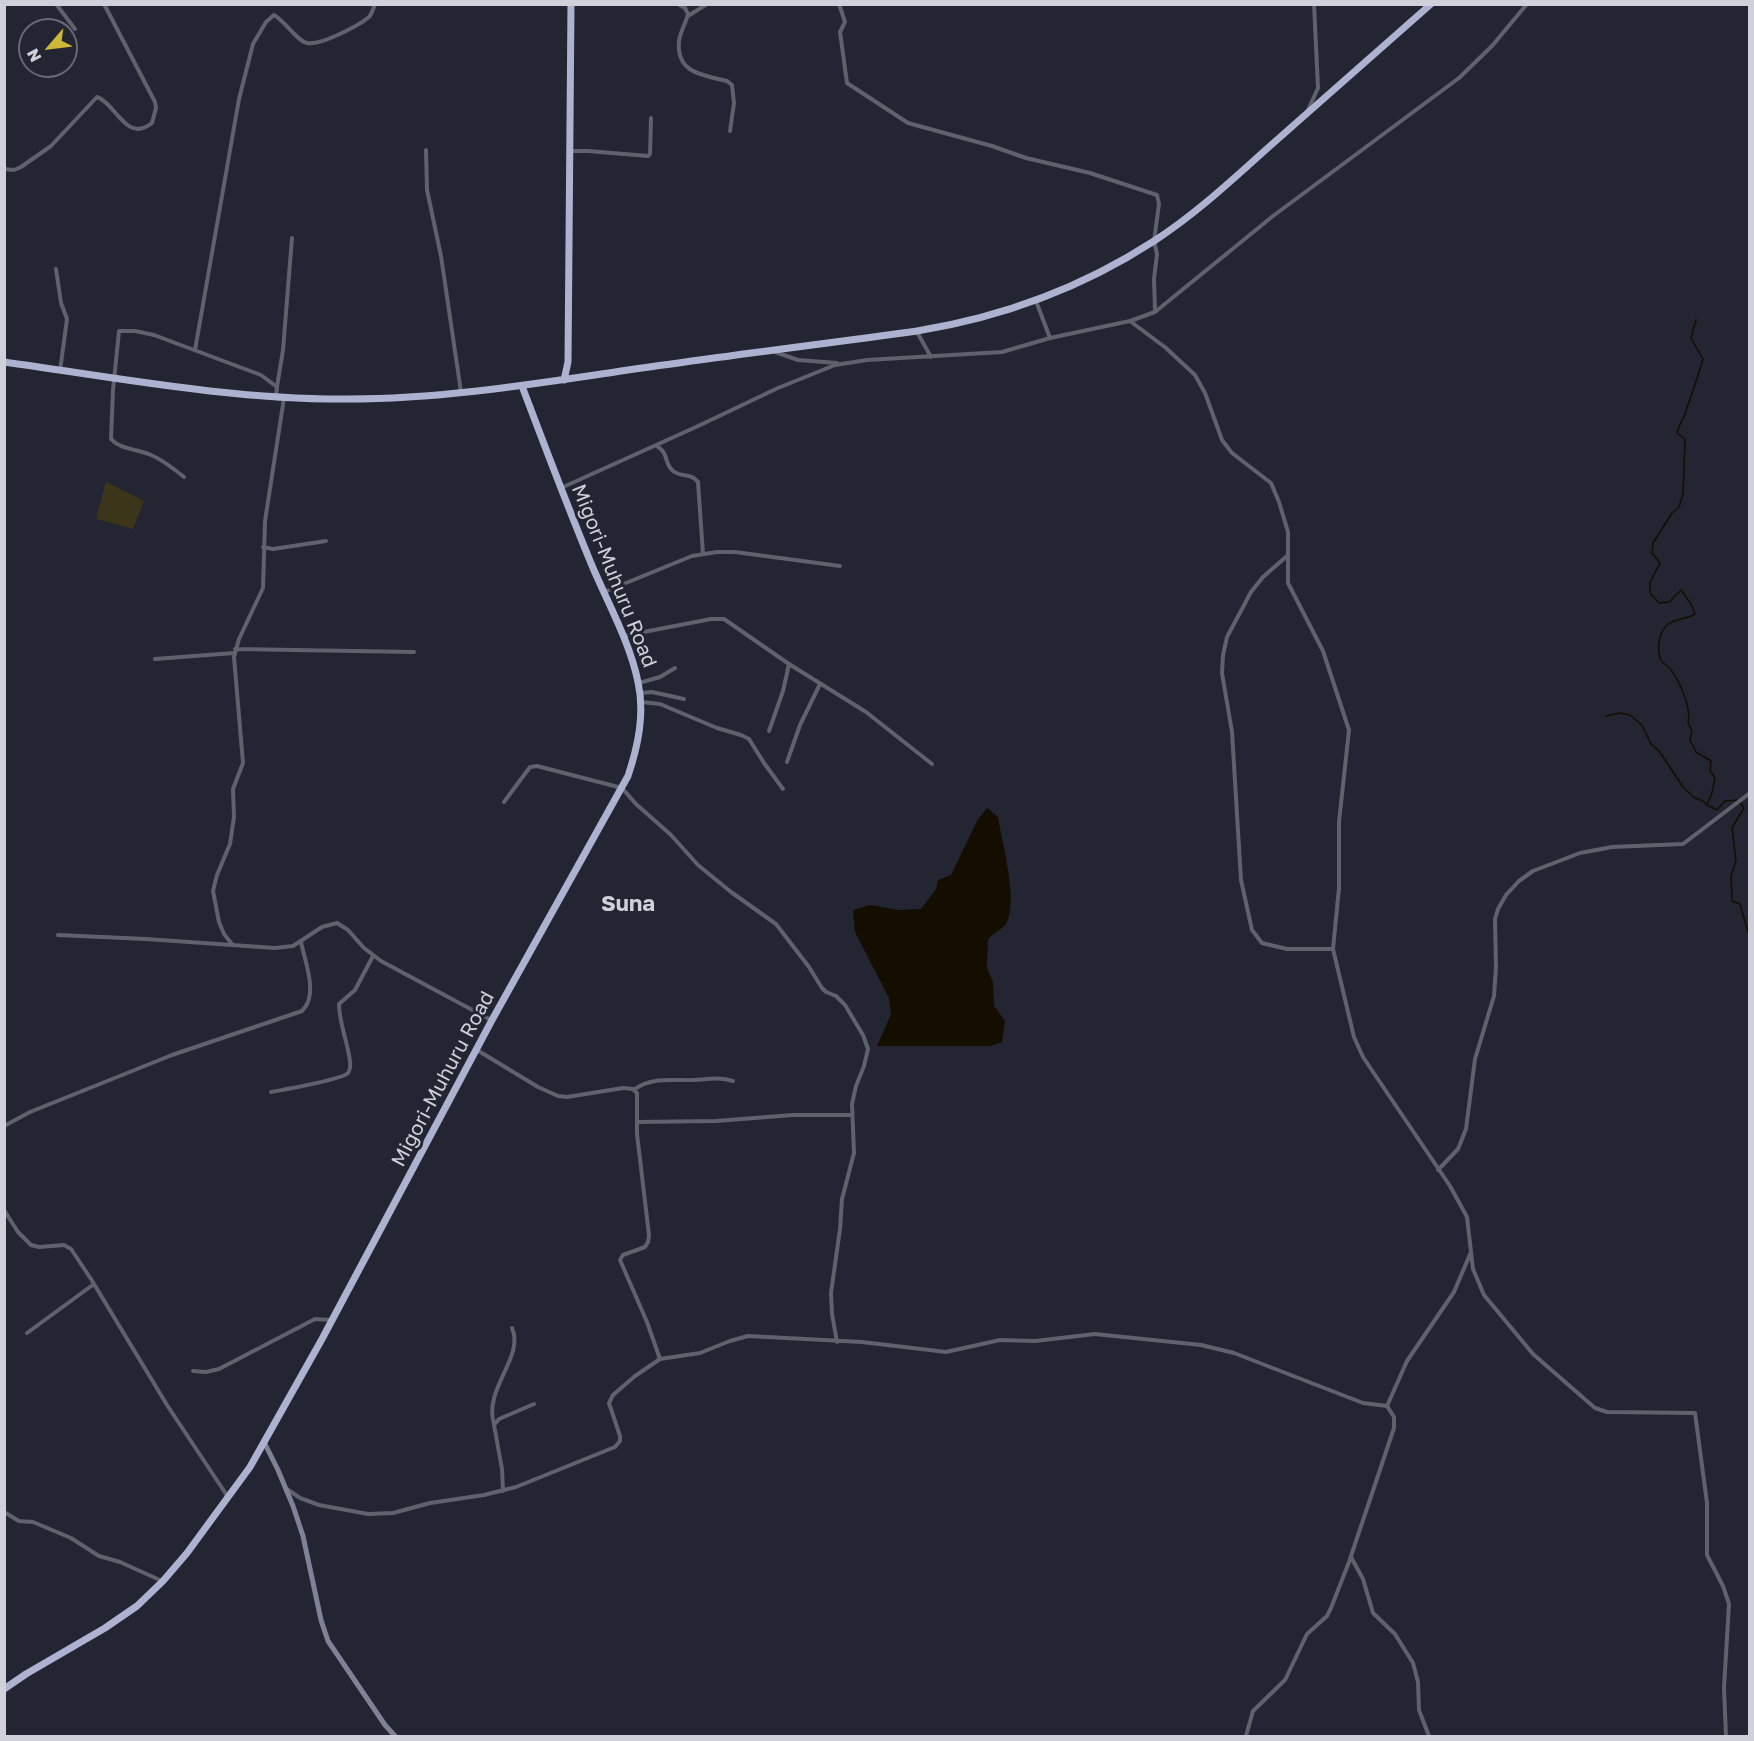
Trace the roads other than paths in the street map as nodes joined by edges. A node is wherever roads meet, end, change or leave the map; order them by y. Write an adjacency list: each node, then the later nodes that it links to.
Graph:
1 (56, 4): 14 (street)
2 (104, 4): 20 (street)
3 (375, 4): 29 (street)
4 (571, 4): 19 (highway)
5 (678, 4): 11 (street)
6 (707, 4): 12 (street)
7 (839, 4): 22 (street)
8 (1314, 4): 15 (street)
9 (1431, 4): 15 (highway)
10 (1527, 4): 25 (street)
11 (685, 8): 12 (street); 13 (street)
12 (697, 10): 13 (street)
13 (687, 17): 17 (street)
14 (67, 18)
15 (1306, 115): 22 (highway)
16 (651, 118): 19 (street)
17 (730, 130)
18 (426, 150): 41 (street)
19 (570, 151): 33 (highway)
20 (4, 169)
21 (292, 238): 40 (street)
22 (1154, 241): 24 (highway); 25 (street)
23 (56, 269): 35 (street)
24 (1036, 301): 27 (highway); 28 (street)
25 (1155, 312): 26 (street)
26 (1130, 321): 28 (street); 51 (street)
27 (917, 331): 30 (highway); 31 (street)
28 (1050, 338): 31 (street)
29 (195, 350): 36 (street); 40 (street)
30 (773, 351): 34 (street); 37 (highway)
31 (931, 357): 34 (street)
32 (4, 362): 35 (highway)
33 (568, 362): 37 (highway); 38 (highway)
34 (841, 364): 43 (street)
35 (60, 370): 36 (highway)
36 (114, 378): 42 (highway); 46 (street)
37 (573, 379): 38 (highway)
38 (564, 380): 39 (highway)
39 (522, 386): 41 (highway); 47 (highway, Migori-Muhuru Road)
40 (277, 387): 42 (street)
41 (461, 393): 42 (highway)
42 (280, 398): 49 (street)
43 (666, 440): 44 (street); 45 (street)
44 (656, 445): 45 (street); 47 (street)
45 (665, 452): 50 (street)
46 (184, 477)
47 (561, 488): 53 (highway, Migori-Muhuru Road)
48 (326, 541): 49 (street)
49 (263, 547): 55 (street)
50 (703, 554): 52 (street); 53 (street)
51 (1288, 556): 75 (street); 75 (street)
52 (840, 566)
53 (603, 593): 54 (highway, Migori-Muhuru Road)
54 (622, 636): 58 (street); 60 (highway, Migori-Muhuru Road)
55 (235, 651): 56 (street); 57 (street); 74 (street)
56 (414, 652)
57 (155, 659)
58 (789, 664): 61 (street); 65 (street)
59 (675, 668): 60 (street)
60 (639, 683): 62 (highway, Migori-Muhuru Road)
61 (820, 684): 66 (street); 67 (street)
62 (640, 693): 63 (street); 64 (highway, Migori-Muhuru Road)
63 (684, 699)
64 (641, 702): 68 (highway, Migori-Muhuru Road); 69 (street)
65 (769, 731)
66 (787, 762)
67 (933, 764)
68 (622, 788): 71 (street); 77 (highway, Migori-Muhuru Road); 82 (street)
69 (783, 789)
70 (1749, 794): 85 (street)
71 (504, 802)
72 (58, 935): 74 (street)
73 (301, 942): 74 (street); 76 (street); 84 (street)
74 (232, 944)
75 (1333, 949): 85 (street)
76 (373, 956): 77 (street); 81 (street)
77 (492, 1020): 78 (highway, Migori-Muhuru Road)
78 (477, 1050): 80 (street); 89 (highway, Migori-Muhuru Road)
79 (733, 1081): 80 (street)
80 (635, 1089): 83 (street)
81 (271, 1092)
82 (852, 1115): 83 (street); 92 (street)
83 (637, 1122): 93 (street)
84 (4, 1126)
85 (1438, 1170): 87 (street)
86 (4, 1210): 88 (street)
87 (1471, 1251): 96 (street); 109 (street)
88 (94, 1284): 91 (street); 101 (street)
89 (332, 1320): 94 (street); 98 (highway, Migori-Muhuru Road)
90 (512, 1328): 97 (street)
91 (27, 1333)
92 (837, 1342): 93 (street); 96 (street)
93 (660, 1359): 100 (street)
94 (193, 1371)
95 (534, 1404): 97 (street)
96 (1387, 1406): 103 (street)
97 (494, 1425): 100 (street)
98 (265, 1444): 99 (main road); 101 (highway, Migori-Muhuru Road)
99 (286, 1488): 100 (street); 106 (main road)
100 (503, 1491)
101 (228, 1497): 104 (highway, Migori-Muhuru Road)
102 (4, 1512): 104 (street)
103 (1351, 1556): 107 (street); 108 (street)
104 (163, 1581): 105 (highway, Migori-Muhuru Road)
105 (4, 1689)
106 (395, 1737)
107 (1246, 1737)
108 (1429, 1737)
109 (1726, 1737)

